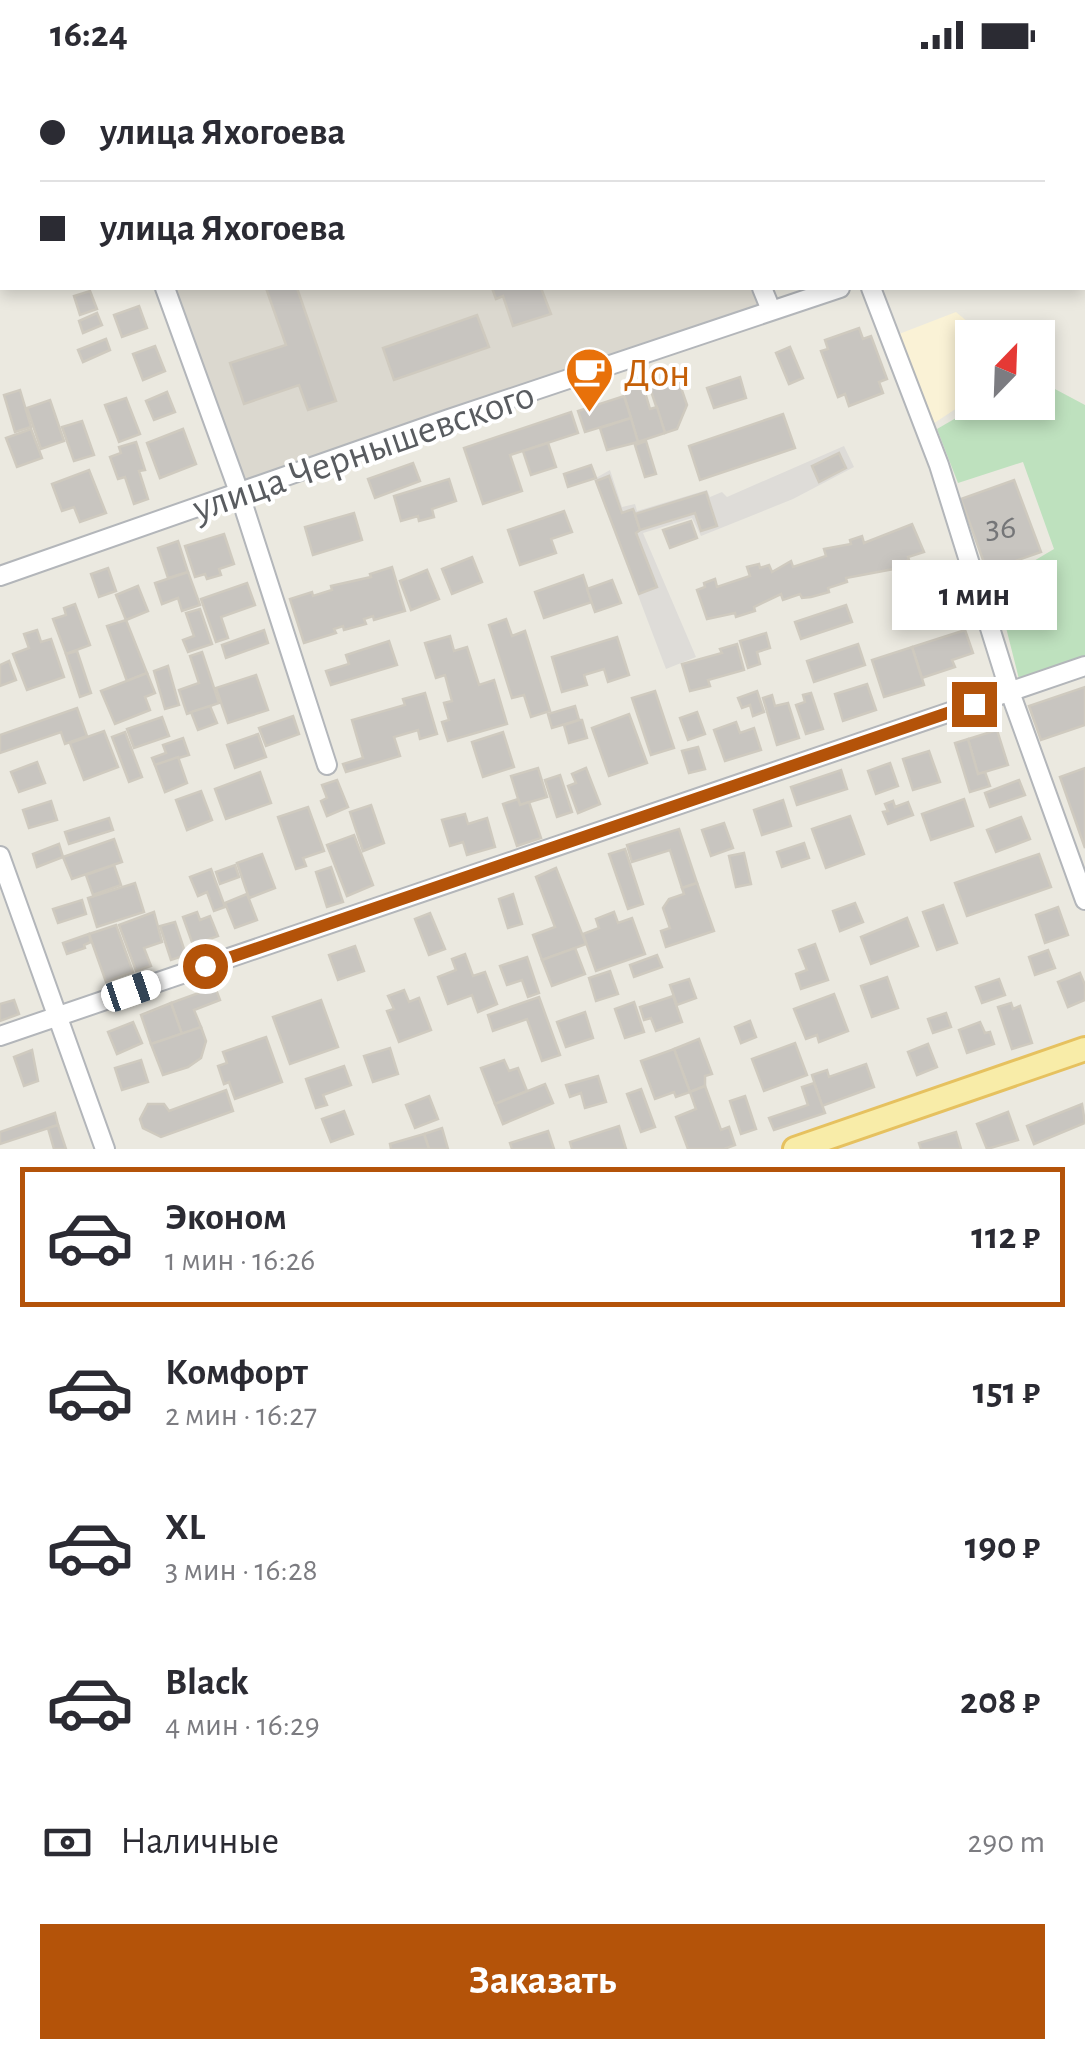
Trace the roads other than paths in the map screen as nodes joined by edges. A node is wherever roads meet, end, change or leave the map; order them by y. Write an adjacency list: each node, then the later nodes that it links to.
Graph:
1 (166, 290): 6 (street)
2 (763, 290): 5 (street)
3 (834, 290): 5 (street, улица Чернышевского)
4 (872, 290): 9 (street)
5 (771, 310): 6 (street, улица Чернышевского)
6 (238, 492): 7 (street, улица Чернышевского); 10 (street)
7 (0, 576)
8 (1085, 666): 9 (street)
9 (1010, 692): 12 (street); 13 (street)
10 (327, 765)
11 (0, 856): 13 (street)
12 (1085, 900)
13 (56, 1016): 14 (street); 16 (street)
14 (0, 1036)
15 (1085, 1049): 17 (main road)
16 (105, 1149)
17 (794, 1149)

